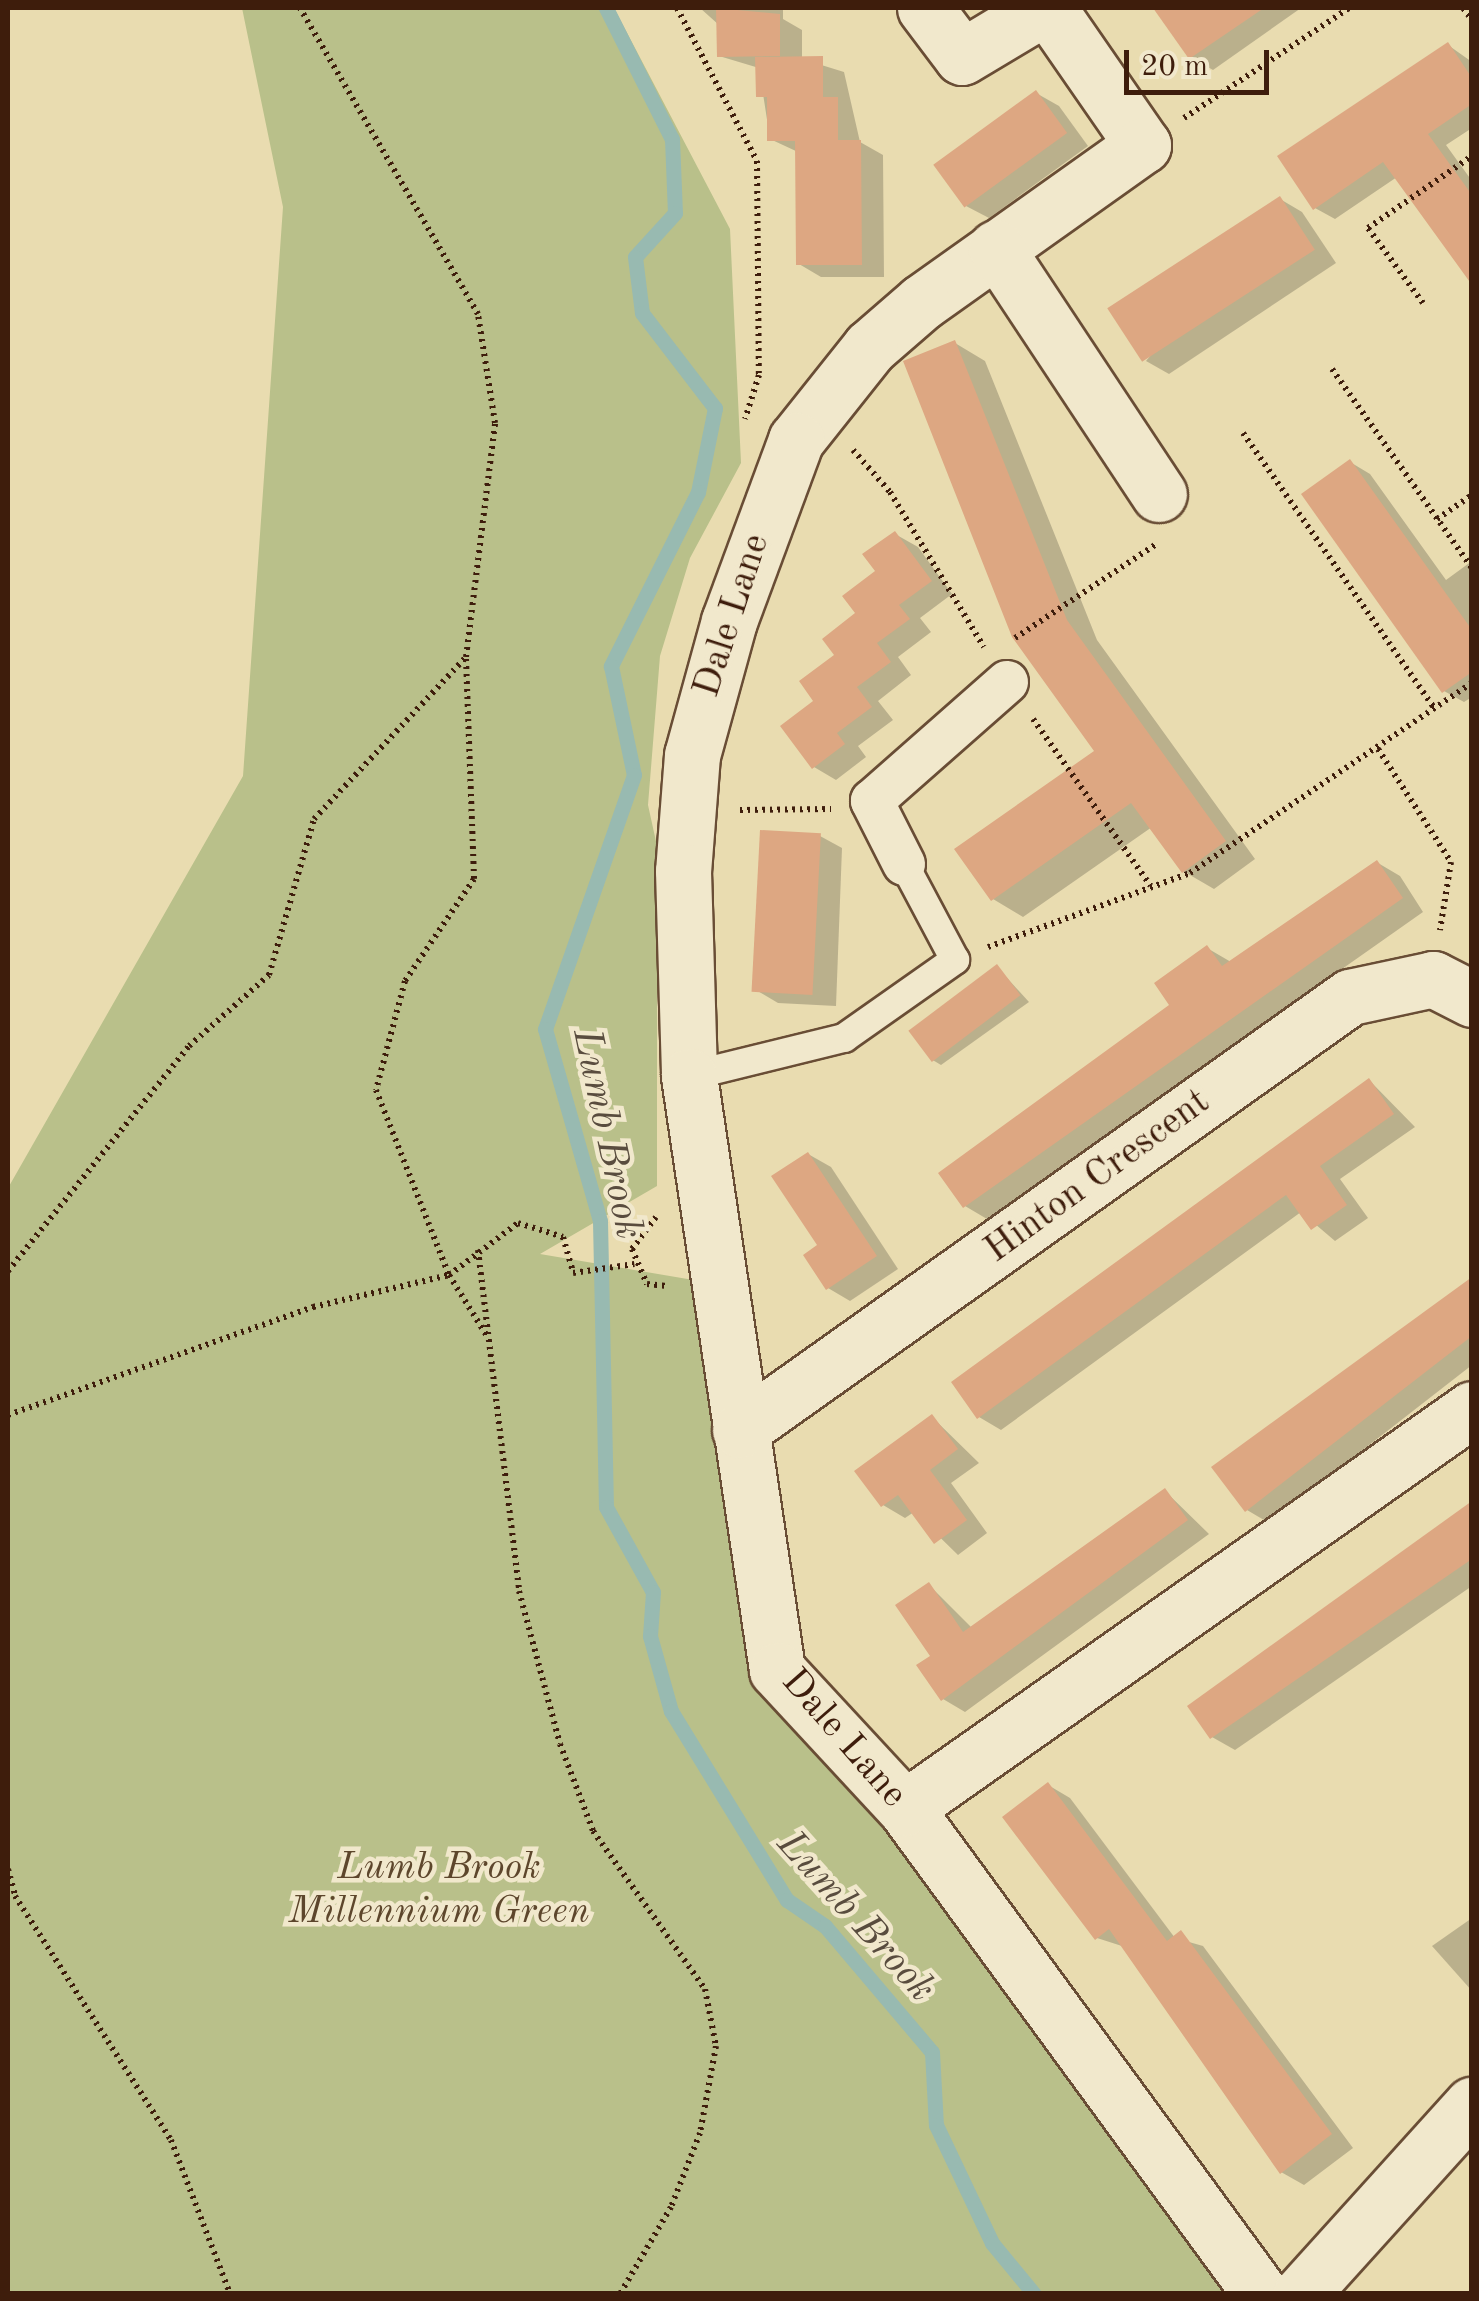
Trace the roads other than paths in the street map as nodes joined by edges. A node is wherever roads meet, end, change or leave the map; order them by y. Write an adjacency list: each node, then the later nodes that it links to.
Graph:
1 (925, 8): 2 (street)
2 (1046, 8): 3 (street, Dale Lane)
3 (996, 248): 4 (street); 8 (street, Dale Lane)
4 (1162, 516)
5 (998, 669): 6 (street)
6 (904, 864): 8 (lane)
7 (1472, 999): 10 (street, Hinton Crescent)
8 (689, 1076): 10 (street, Dale Lane)
9 (1472, 1409): 11 (street)
10 (740, 1430): 11 (street, Dale Lane)
11 (905, 1808): 13 (street, Dale Lane)
12 (1472, 2105): 14 (street)
13 (1260, 2294)
14 (1300, 2294)

